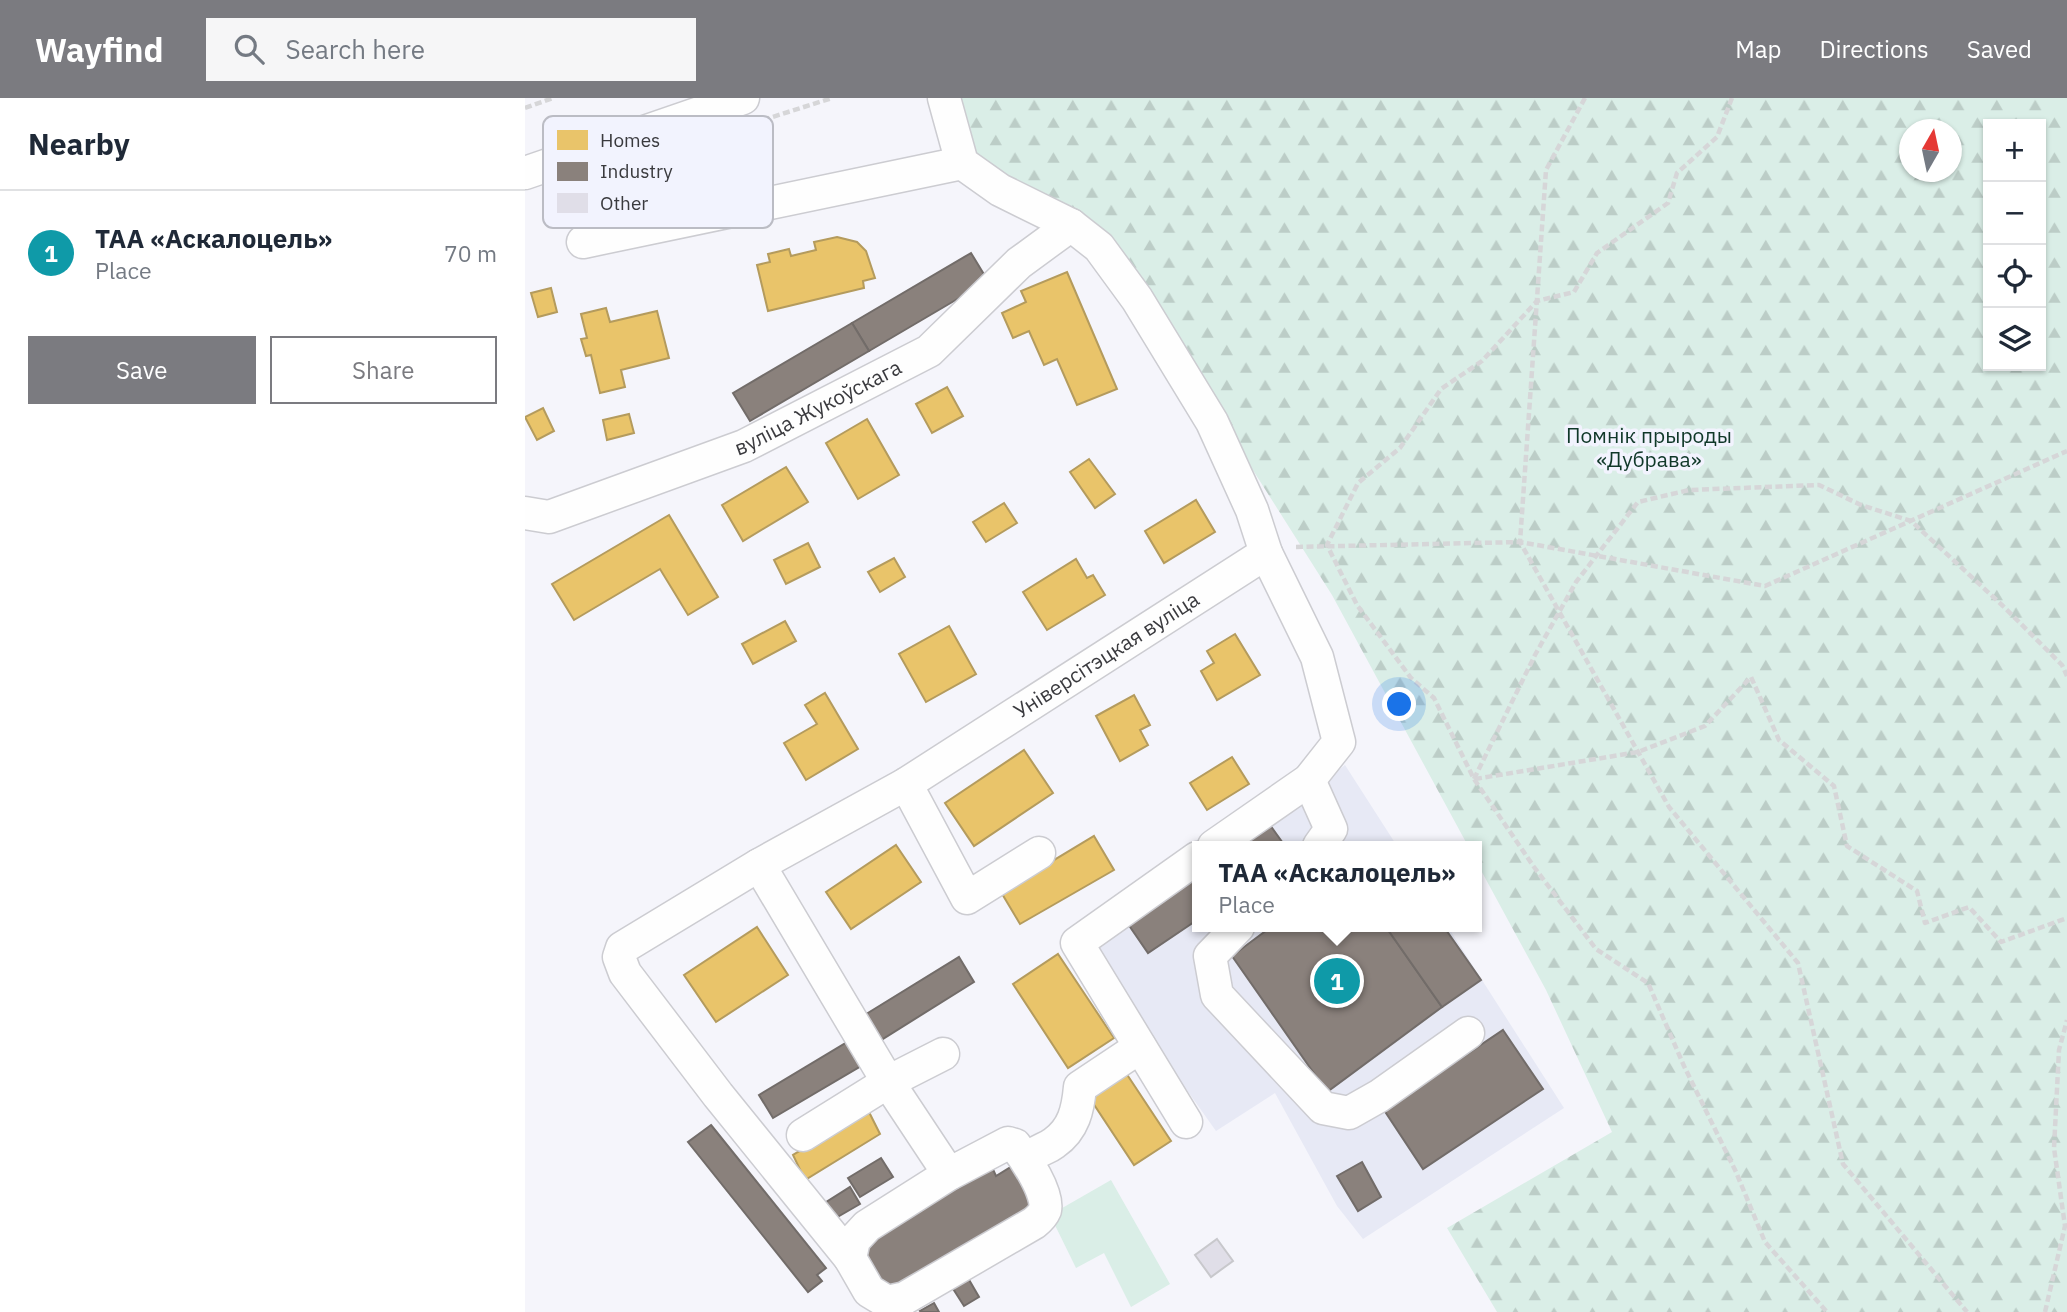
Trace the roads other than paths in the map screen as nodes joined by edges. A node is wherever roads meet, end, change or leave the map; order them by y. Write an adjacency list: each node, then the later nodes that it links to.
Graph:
1 (743, 98): 3 (street)
2 (944, 98): 4 (street)
3 (691, 116)
4 (962, 163): 7 (street); 8 (street)
5 (543, 167): 6 (street)
6 (525, 173)
7 (773, 202)
8 (1071, 225): 11 (street, вуліца Жукоўскага); 12 (street)
9 (650, 228): 10 (street)
10 (583, 242)
11 (525, 513)
12 (1266, 553): 13 (street); 14 (street, Універсітэцкая вуліца)
13 (1309, 780): 15 (street); 16 (street)
14 (906, 784): 17 (street); 19 (street, Універсітэцкая вуліца)
15 (1221, 841)
16 (1323, 841)
17 (1038, 853)
18 (1192, 862): 22 (street)
19 (759, 864): 24 (street); 29 (street, Універсітэцкая вуліца)
20 (1233, 932): 21 (street)
21 (1468, 1033)
22 (1140, 1047): 25 (street); 27 (street)
23 (943, 1054): 24 (street)
24 (888, 1082): 26 (street); 28 (street)
25 (1186, 1122)
26 (803, 1135)
27 (1029, 1164): 28 (street); 29 (street)
28 (949, 1174): 29 (street)
29 (850, 1258)

